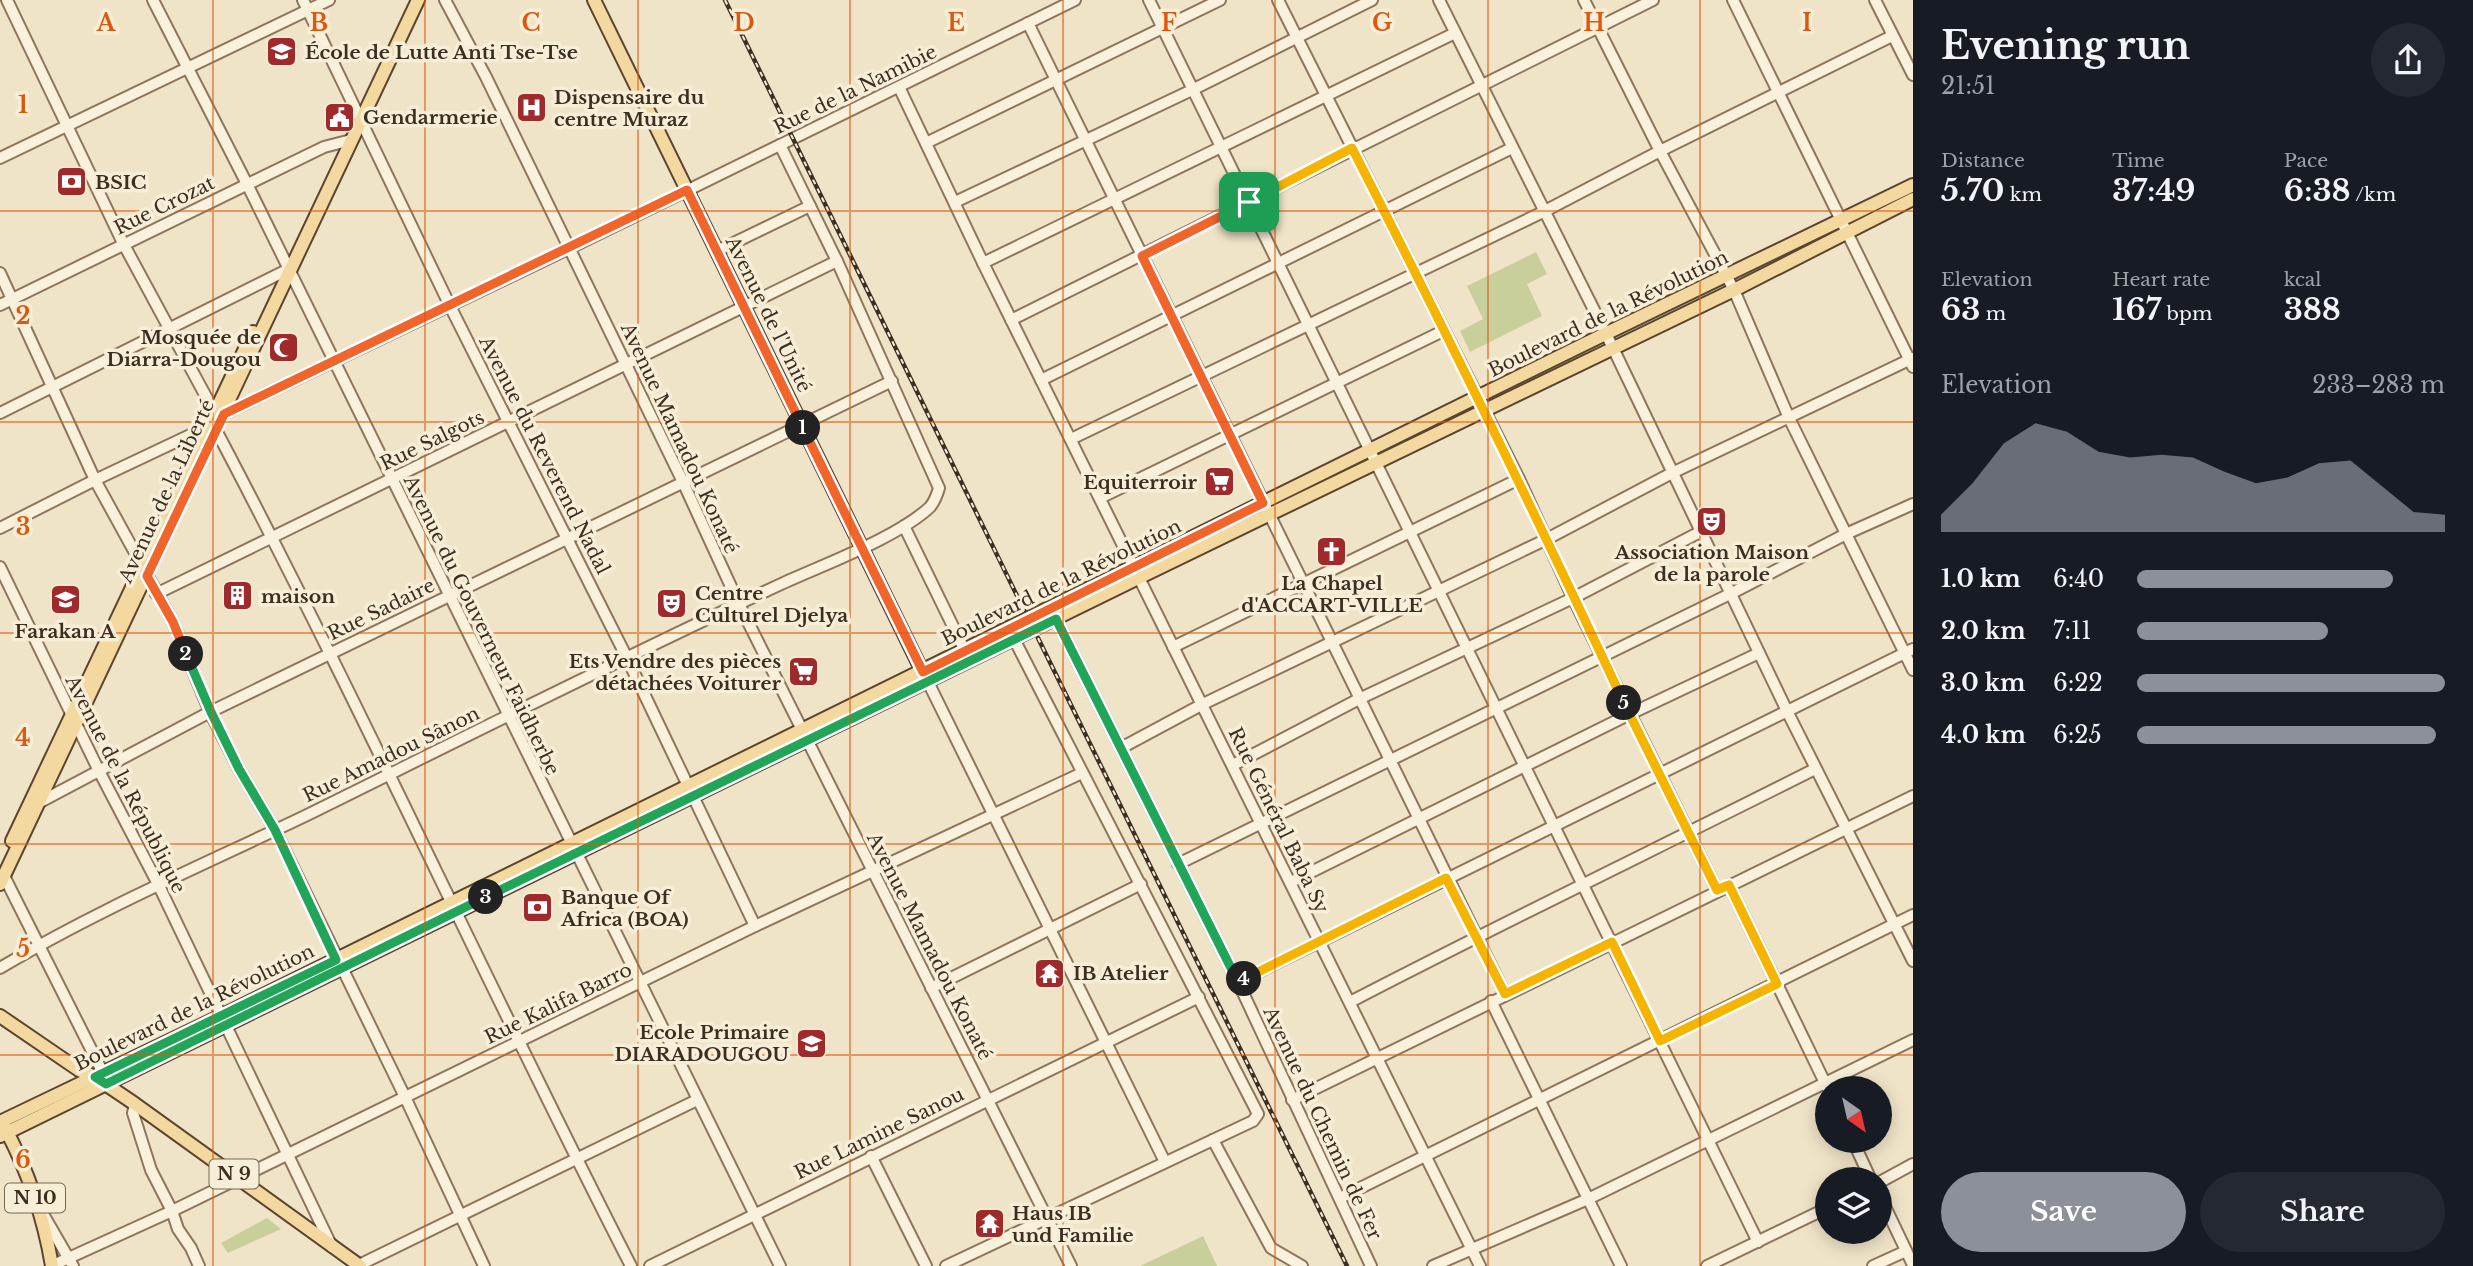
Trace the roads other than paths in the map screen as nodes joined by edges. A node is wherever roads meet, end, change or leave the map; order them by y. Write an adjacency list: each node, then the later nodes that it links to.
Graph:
1 (6, 0): 34 (street)
2 (153, 0): 25 (street, Avenue du Gouverneur Faidherbe)
3 (330, 0): 18 (street)
4 (410, 0): 33 (main road, Avenue de la Liberté)
5 (418, 0): 33 (main road, Avenue de la Liberté)
6 (445, 0): 57 (street, Avenue Mamadou Konaté)
7 (594, 0): 46 (main road, Avenue de l'Unité)
8 (1075, 0): 19 (street, Rue de la Namibie)
9 (1149, 0): 20 (street)
10 (1220, 0): 20 (street)
11 (1278, 0): 24 (street)
12 (1373, 0): 24 (street)
13 (1439, 0): 22 (street)
14 (1584, 0): 21 (street)
15 (1653, 0): 21 (street)
16 (1733, 0): 31 (street)
17 (1875, 0): 23 (street)
18 (306, 5): 25 (street); 33 (street, Avenue du Reverend Nadal)
19 (1028, 23): 27 (street); 29 (street, Rue de la Namibie)
20 (1163, 28): 27 (street); 30 (street)
21 (1598, 28): 28 (street); 42 (street)
22 (1455, 33): 28 (street); 32 (street)
23 (1892, 36): 26 (street); 31 (street)
24 (1296, 37): 30 (street); 32 (street)
25 (186, 68): 34 (street); 44 (street, Avenue du Gouverneur Faidherbe)
26 (1913, 75)
27 (1055, 80): 36 (street); 37 (street)
28 (1481, 85): 40 (street); 41 (street)
29 (899, 87): 37 (street, Rue Général Baba Sy); 38 (street, Rue de la Namibie)
30 (1192, 90): 36 (street); 39 (street)
31 (1779, 91): 42 (street); 54 (street)
32 (1325, 96): 39 (street); 40 (street)
33 (360, 116): 35 (main road, Avenue de la Liberté); 70 (street, Avenue du Reverend Nadal)
34 (66, 126): 43 (street); 56 (street)
35 (348, 141): 44 (street, Rue Crozat); 63 (main road, Avenue de la Liberté)
36 (1084, 141): 47 (street); 49 (street)
37 (926, 143): 49 (street, Rue Général Baba Sy)
38 (780, 145): 46 (street, Rue de la Namibie); 51 (street)
39 (1221, 147): 47 (street); 50 (street)
40 (1352, 148): 50 (street); 52 (street)
41 (1512, 148): 52 (street); 53 (street)
42 (1660, 151): 53 (street); 66 (street)
43 (0, 158)
44 (247, 184): 56 (street, Rue Crozat); 63 (street, Avenue du Gouverneur Faidherbe)
45 (1913, 185): 54 (main road, Boulevard de la Révolution)
46 (687, 190): 57 (street, Rue de la Namibie); 58 (main road, Avenue de l'Unité)
47 (1113, 199): 59 (street); 62 (street)
48 (1913, 199): 55 (main road, Boulevard de la Révolution)
49 (955, 202): 62 (street, Rue Général Baba Sy)
50 (1249, 202): 59 (street); 61 (street)
51 (810, 206): 58 (street); 60 (street)
52 (1384, 211): 61 (street); 65 (street)
53 (1543, 212): 65 (street); 77 (street)
54 (1840, 220): 55 (street); 66 (main road, Boulevard de la Révolution)
55 (1846, 233): 67 (main road, Boulevard de la Révolution); 79 (street)
56 (123, 243): 68 (street, Rue Crozat); 75 (street)
57 (570, 248): 70 (street, Rue de la Namibie); 81 (street, Avenue Mamadou Konaté)
58 (717, 251): 71 (main road, Avenue de l'Unité)
59 (1142, 256): 72 (street); 73 (street)
60 (837, 261): 71 (street, Rue Salgots); 84 (street)
61 (1280, 262): 72 (street); 74 (street)
62 (982, 263): 73 (street, Rue Général Baba Sy)
63 (287, 270): 75 (street); 80 (street, Avenue du Gouverneur Faidherbe); 89 (main road, Avenue de la Liberté)
64 (0, 273): 68 (street)
65 (1415, 273): 74 (street); 76 (street)
66 (1727, 276): 67 (street); 77 (main road, Boulevard de la Révolution)
67 (1734, 290): 78 (main road, Boulevard de la Révolution); 91 (street)
68 (13, 299): 69 (street, Rue Crozat); 86 (street)
69 (0, 305)
70 (450, 306): 80 (street, Rue de la Namibie); 92 (street, Avenue du Reverend Nadal)
71 (744, 307): 81 (street, Rue Salgots); 93 (main road, Avenue de l'Unité)
72 (1172, 316): 82 (street); 83 (street)
73 (1011, 320): 83 (street, Rue Général Baba Sy)
74 (1310, 324): 82 (street); 85 (street)
75 (169, 329): 86 (street); 89 (street)
76 (1443, 331): 85 (street); 87 (street)
77 (1605, 334): 78 (street); 87 (main road, Boulevard de la Révolution)
78 (1613, 348): 88 (main road, Boulevard de la Révolution); 98 (street)
79 (1912, 361): 91 (street)
80 (334, 362): 89 (street, Rue de la Namibie); 99 (street, Avenue du Gouverneur Faidherbe)
81 (626, 363): 92 (street, Rue Salgots); 102 (street, Avenue Mamadou Konaté)
82 (1202, 376): 95 (street); 96 (street)
83 (1041, 380): 96 (street, Rue Général Baba Sy)
84 (892, 381): 93 (street, Rue Sadaire); 107 (street, Rue Amadou Sânon)
85 (1337, 381): 95 (street); 97 (street)
86 (51, 387): 90 (street); 101 (street)
87 (1477, 399): 88 (street); 97 (main road, Boulevard de la Révolution)
88 (1485, 411): 97 (main road, Boulevard de la Révolution); 100 (street)
89 (219, 412): 94 (main road, Avenue de la Liberté)
90 (0, 413)
91 (1790, 418): 98 (street); 111 (street)
92 (508, 422): 99 (street, Rue Salgots); 113 (street, Avenue du Reverend Nadal)
93 (802, 425): 102 (street, Rue Sadaire); 115 (main road, Avenue de l'Unité)
94 (211, 429): 101 (street); 112 (street); 117 (main road, Avenue de la Liberté)
95 (1229, 434): 103 (street); 104 (street)
96 (1071, 439): 103 (street, Rue Général Baba Sy)
97 (1374, 456): 104 (main road, Boulevard de la Révolution); 106 (main road, Boulevard de la Révolution); 109 (street)
98 (1672, 473): 110 (street); 114 (street)
99 (391, 479): 112 (street, Rue Salgots); 123 (street, Avenue du Gouverneur Faidherbe)
100 (1519, 479): 109 (street); 114 (street)
101 (95, 480): 108 (street); 117 (street)
102 (683, 482): 113 (street, Rue Sadaire); 125 (street, Avenue Mamadou Konaté)
103 (1100, 498): 118 (street, Rue Général Baba Sy)
104 (1263, 503): 106 (street); 118 (main road, Boulevard de la Révolution)
105 (1913, 504): 111 (street)
106 (1270, 516): 118 (main road, Boulevard de la Révolution); 119 (street)
107 (904, 526): 115 (street, Rue Amadou Sânon); 131 (street)
108 (0, 528)
109 (1411, 532): 119 (street); 120 (street)
110 (1700, 532): 121 (street); 124 (street)
111 (1846, 534): 121 (street); 132 (street)
112 (272, 537): 122 (street, Rue Salgots); 134 (street)
113 (567, 538): 123 (street, Rue Sadaire); 136 (street, Avenue du Reverend Nadal)
114 (1545, 540): 120 (street); 124 (street)
115 (861, 547): 125 (street, Rue Amadou Sânon); 138 (main road, Avenue de l'Unité)
116 (0, 567): 146 (street, Avenue de la République)
117 (144, 571): 122 (street); 146 (main road, Avenue de la Liberté)
118 (1138, 572): 126 (main road, Boulevard de la Révolution); 129 (street, Rue Général Baba Sy); 131 (main road, Boulevard de la Révolution)
119 (1303, 584): 128 (street); 129 (street)
120 (1439, 589): 128 (street); 130 (street)
121 (1732, 593): 133 (street); 135 (street)
122 (156, 594): 143 (street)
123 (449, 596): 134 (street, Rue Sadaire); 145 (street, Avenue du Gouverneur Faidherbe)
124 (1573, 598): 130 (street); 135 (street)
125 (739, 604): 136 (street, Rue Amadou Sânon); 147 (street, Avenue Mamadou Konaté)
126 (1056, 619): 127 (main road, Boulevard de la Révolution); 148 (street, Avenue du Chemin de Fer)
127 (1014, 639): 138 (main road, Boulevard de la Révolution); 154 (street)
128 (1333, 643): 139 (street); 140 (street)
129 (1173, 647): 140 (street, Rue Général Baba Sy)
130 (1468, 649): 139 (street); 141 (street)
131 (965, 651): 138 (main road, Boulevard de la Révolution)
132 (1909, 651): 137 (street); 142 (street)
133 (1759, 653): 142 (street); 144 (street)
134 (330, 654): 143 (street, Rue Sadaire); 155 (street)
135 (1602, 655): 141 (street); 144 (street)
136 (627, 658): 145 (street, Rue Amadou Sânon); 157 (street, Avenue du Reverend Nadal)
137 (1913, 670)
138 (925, 677): 147 (main road, Boulevard de la Révolution); 160 (street)
139 (1359, 699): 149 (street); 150 (street)
140 (1203, 704): 148 (street); 150 (street, Rue Général Baba Sy)
141 (1497, 707): 149 (street); 151 (street)
142 (1787, 711): 152 (street); 156 (street)
143 (211, 712): 153 (street, Rue Sadaire); 164 (street)
144 (1630, 714): 151 (street); 156 (street)
145 (507, 717): 155 (street, Rue Amadou Sânon); 167 (street, Avenue du Gouverneur Faidherbe)
146 (74, 719): 153 (street, Avenue de la République); 159 (main road, Avenue de la Liberté); 170 (main road, Avenue de la Liberté)
147 (805, 735): 157 (main road, Boulevard de la Révolution); 169 (street, Avenue Mamadou Konaté)
148 (1121, 748): 168 (street, Avenue du Chemin de Fer)
149 (1389, 760): 161 (street); 162 (street)
150 (1233, 765): 162 (street, Rue Général Baba Sy)
151 (1525, 766): 161 (street); 163 (street)
152 (1815, 769): 165 (street); 166 (street)
153 (99, 771): 159 (street, Rue Sadaire); 176 (street, Avenue de la République)
154 (1082, 772): 160 (street, Rue Kalifa Barro); 173 (street)
155 (389, 774): 164 (street, Rue Amadou Sânon); 178 (street)
156 (1659, 775): 163 (street); 166 (street)
157 (690, 792): 167 (main road, Boulevard de la Révolution); 181 (street, Avenue du Reverend Nadal)
158 (1913, 796): 165 (street)
159 (40, 802): 170 (main road, Avenue de la Liberté)
160 (993, 815): 169 (street, Rue Kalifa Barro); 182 (street)
161 (1418, 819): 171 (street); 172 (street)
162 (1261, 823): 168 (street); 172 (street, Rue Général Baba Sy)
163 (1555, 826): 171 (street); 174 (street)
164 (275, 830): 176 (street, Rue Amadou Sânon); 188 (street)
165 (1846, 830): 175 (street); 180 (street)
166 (1688, 833): 174 (street); 177 (street)
167 (574, 849): 178 (main road, Boulevard de la Révolution); 191 (street, Avenue du Gouverneur Faidherbe)
168 (1178, 864): 190 (street, Avenue du Chemin de Fer)
169 (873, 872): 181 (street, Rue Kalifa Barro); 193 (street, Avenue Mamadou Konaté)
170 (1, 876): 186 (street)
171 (1446, 878): 183 (street); 184 (street)
172 (1292, 882): 184 (street, Rue Général Baba Sy)
173 (1141, 884): 182 (street); 195 (street)
174 (1585, 885): 183 (street); 185 (street)
175 (1729, 885): 177 (street); 192 (street)
176 (159, 886): 186 (street, Rue Amadou Sânon); 199 (street, Avenue de la République)
177 (1717, 890): 185 (street)
178 (454, 907): 188 (main road, Boulevard de la Révolution); 202 (street)
179 (1913, 915): 180 (street)
180 (1895, 924): 187 (street); 192 (street)
181 (755, 926): 191 (street, Rue Kalifa Barro)
182 (1049, 930): 193 (street); 203 (street)
183 (1476, 936): 194 (street); 197 (street)
184 (1320, 942): 190 (street); 197 (street, Rue Général Baba Sy)
185 (1612, 942): 194 (street); 201 (street)
186 (38, 945): 189 (street, Rue Amadou Sânon); 207 (street)
187 (1913, 961)
188 (339, 964): 199 (main road, Boulevard de la Révolution); 209 (street)
189 (0, 968)
190 (1238, 982): 212 (street, Avenue du Chemin de Fer)
191 (638, 983): 202 (street, Rue Kalifa Barro); 210 (street, Avenue du Gouverneur Faidherbe)
192 (1777, 984): 201 (street); 205 (street)
193 (931, 988): 211 (street, Avenue Mamadou Konaté)
194 (1505, 994): 196 (street)
195 (1199, 997): 203 (street, Rue Lamine Sanou); 216 (street)
196 (1491, 1001): 204 (street); 213 (street)
197 (1350, 1002): 204 (street, Rue Général Baba Sy)
198 (0, 1016): 207 (main road)
199 (223, 1021): 207 (main road, Boulevard de la Révolution); 218 (street, Avenue de la République)
200 (1913, 1040): 206 (street)
201 (1660, 1041): 213 (street); 217 (street)
202 (519, 1042): 209 (street, Rue Kalifa Barro); 221 (street)
203 (1105, 1043): 211 (street, Rue Lamine Sanou); 222 (street)
204 (1377, 1057): 212 (street); 220 (street, Rue Général Baba Sy)
205 (1821, 1076)
206 (1845, 1076)
207 (97, 1081): 214 (main road, N 9); 215 (main road, Boulevard de la Révolution)
208 (1815, 1091): 217 (street)
209 (405, 1097): 218 (street, Rue Kalifa Barro); 232 (street)
210 (696, 1100): 221 (street); 230 (street, Avenue du Gouverneur Faidherbe)
211 (988, 1100): 219 (street, Rue Lamine Sanou); 233 (street, Avenue Mamadou Konaté)
212 (1292, 1100): 226 (street, Avenue du Chemin de Fer)
213 (1540, 1100): 220 (street); 227 (street)
214 (134, 1109): 225 (main road, N 9); 229 (street)
215 (1, 1129): 228 (main road, N 10); 241 (main road, N 10)
216 (1213, 1140): 222 (street); 252 (street)
217 (1708, 1140): 227 (street); 235 (street)
218 (289, 1154): 225 (street, Rue Kalifa Barro); 237 (street, Avenue de la République)
219 (871, 1156): 230 (street, Rue Lamine Sanou); 249 (street)
220 (1426, 1156): 226 (street); 236 (street, Rue Général Baba Sy)
221 (576, 1159): 232 (street); 246 (street)
222 (1165, 1162): 233 (street)
223 (1913, 1164): 224 (street)
224 (1892, 1175)
225 (234, 1179): 229 (street, Rue Kalifa Barro); 237 (main road, N 9)
226 (1340, 1198): 253 (street, Avenue du Chemin de Fer)
227 (1588, 1199): 236 (street); 256 (street)
228 (38, 1206): 239 (street); 242 (main road, N 10)
229 (172, 1211): 239 (street, Rue Kalifa Barro); 243 (street)
230 (754, 1214): 247 (street, Rue Lamine Sanou); 248 (street, Avenue du Gouverneur Faidherbe)
231 (1815, 1214): 235 (street)
232 (460, 1215): 244 (street); 245 (street)
233 (1047, 1218): 250 (street); 251 (street, Avenue Mamadou Konaté)
234 (1892, 1221): 238 (street)
235 (1758, 1242): 257 (street)
236 (1472, 1249): 254 (street); 255 (street, Rue Général Baba Sy)
237 (333, 1250): 244 (main road, N 9)
238 (1906, 1251): 240 (street); 258 (street)
239 (71, 1262): 242 (street, Rue Kalifa Barro)
240 (1913, 1265)
241 (45, 1266)
242 (52, 1266)
243 (199, 1266)
244 (357, 1266)
245 (484, 1266)
246 (631, 1266)
247 (650, 1266)
248 (780, 1266)
249 (926, 1266)
250 (946, 1266)
251 (1071, 1266)
252 (1302, 1266)
253 (1371, 1266)
254 (1433, 1266)
255 (1480, 1266)
256 (1621, 1266)
257 (1707, 1266)
258 (1873, 1266)

